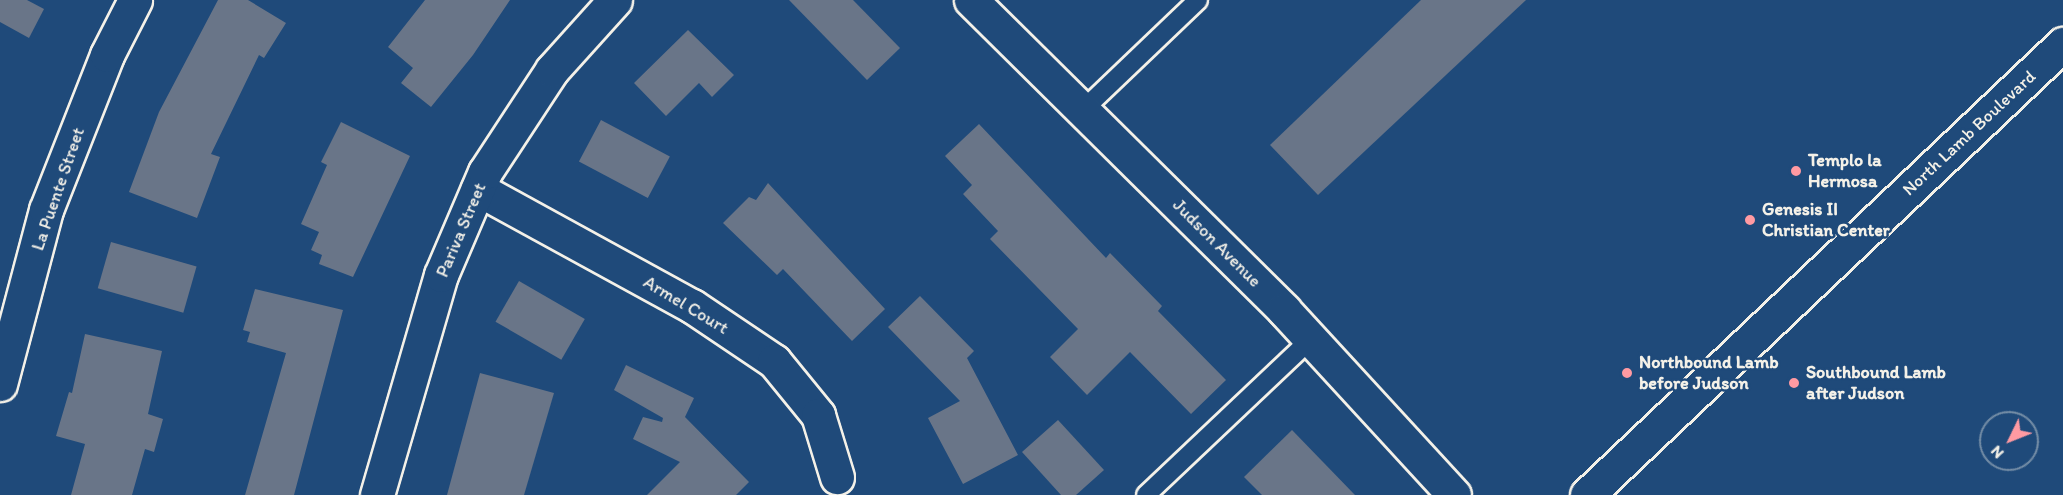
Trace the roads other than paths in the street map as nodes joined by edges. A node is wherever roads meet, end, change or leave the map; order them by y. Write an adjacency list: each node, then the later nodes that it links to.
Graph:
1 (135, 0): 9 (street, La Puente Street)
2 (615, 0): 7 (street, Pariva Street)
3 (971, 0): 6 (street, Judson Avenue)
4 (1198, 0): 6 (lane)
5 (2063, 44): 14 (street, North Lamb Boulevard)
6 (1083, 110): 8 (street, Judson Avenue)
7 (478, 189): 10 (street, Armel Court); 11 (street, Pariva Street)
8 (1310, 340): 12 (lane); 13 (street, Judson Avenue)
9 (0, 384)
10 (837, 477)
11 (377, 495)
12 (1146, 495)
13 (1454, 495)
14 (1587, 495)

